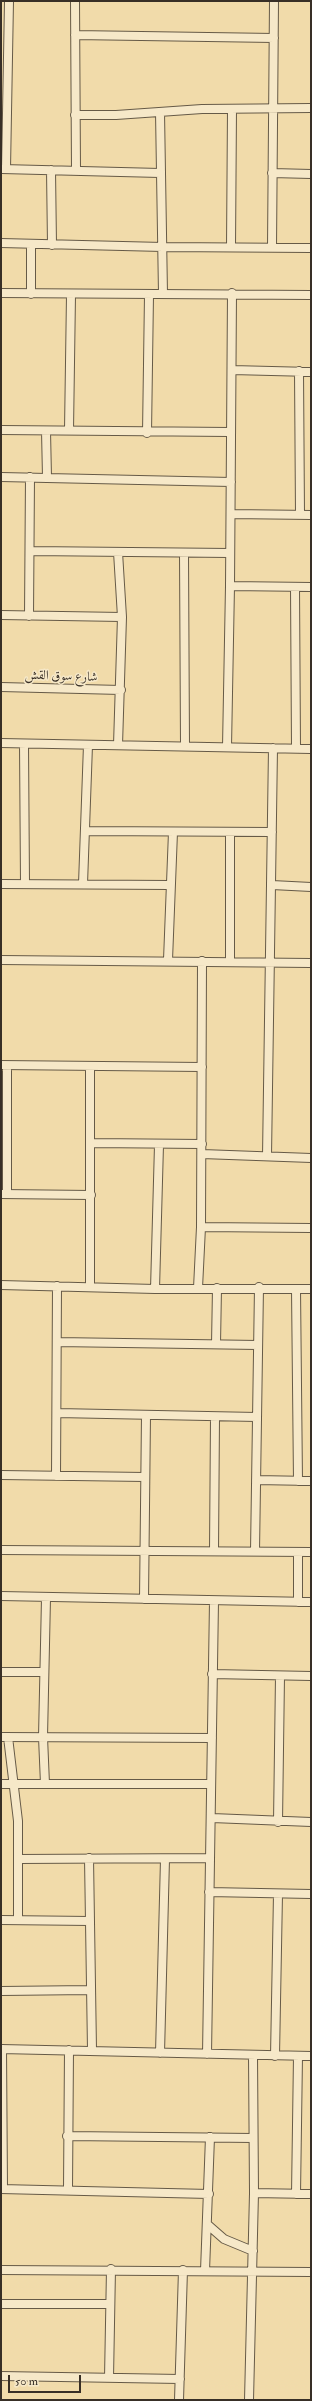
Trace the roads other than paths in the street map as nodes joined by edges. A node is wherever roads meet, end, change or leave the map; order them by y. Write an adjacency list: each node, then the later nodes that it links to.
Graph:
1 (9, 1): 11 (street)
2 (75, 1): 4 (street)
3 (274, 1): 5 (street)
4 (75, 35): 5 (street); 10 (street)
5 (274, 38): 8 (street)
6 (311, 108): 8 (street)
7 (232, 109): 8 (street); 9 (street); 21 (street)
8 (273, 109): 15 (street)
9 (160, 112): 10 (street); 14 (street)
10 (75, 115): 13 (street)
11 (4, 169): 12 (street)
12 (51, 170): 13 (street); 19 (street)
13 (76, 170): 14 (street)
14 (160, 173): 20 (street)
15 (272, 173): 16 (street); 22 (street)
16 (311, 174)
17 (1, 243): 18 (street)
18 (31, 244): 19 (street); 25 (street)
19 (52, 245): 20 (street)
20 (163, 247): 21 (street); 26 (street)
21 (231, 247): 22 (street)
22 (272, 247): 23 (street)
23 (311, 248)
24 (1, 293): 25 (street)
25 (31, 294): 28 (street)
26 (163, 294): 27 (street); 29 (street)
27 (232, 294): 30 (street); 31 (street)
28 (71, 295): 29 (street); 35 (street)
29 (149, 295): 38 (street)
30 (311, 295)
31 (232, 370): 32 (street); 37 (street)
32 (299, 371): 33 (street); 44 (street)
33 (311, 372)
34 (1, 430): 36 (street)
35 (69, 430): 36 (street); 38 (street)
36 (46, 431): 41 (street)
37 (230, 432): 38 (street); 42 (street)
38 (147, 433)
39 (1, 477): 40 (street)
40 (30, 477): 41 (street); 46 (street)
41 (47, 477): 42 (street)
42 (231, 482): 43 (street)
43 (231, 514): 44 (street); 49 (street)
44 (300, 515): 45 (street)
45 (311, 515)
46 (30, 551): 47 (street); 54 (street)
47 (118, 552): 48 (street); 55 (street)
48 (184, 553): 49 (street); 62 (street)
49 (230, 554): 50 (street)
50 (230, 586): 51 (street); 63 (street)
51 (294, 587): 52 (street); 65 (street)
52 (311, 587)
53 (1, 616): 54 (street)
54 (29, 616): 55 (street)
55 (122, 617): 57 (street)
56 (1, 687): 57 (street, شارع سوق القش)
57 (121, 690): 61 (street)
58 (1, 743): 59 (street)
59 (24, 744): 60 (street); 72 (street)
60 (88, 745): 61 (street); 67 (street)
61 (118, 745): 62 (street)
62 (186, 746): 63 (street)
63 (227, 747): 64 (street)
64 (273, 748): 65 (street); 70 (street)
65 (296, 748): 66 (street)
66 (311, 749)
67 (86, 831): 68 (street); 73 (street)
68 (173, 832): 69 (street); 74 (street)
69 (230, 832): 70 (street); 80 (street)
70 (272, 832): 75 (street)
71 (1, 884): 72 (street)
72 (25, 884): 73 (street)
73 (83, 884): 74 (street)
74 (170, 885): 78 (street)
75 (272, 886): 76 (street); 81 (street)
76 (311, 887)
77 (1, 960): 78 (street)
78 (168, 960): 79 (street)
79 (202, 961): 80 (street); 85 (street)
80 (230, 962): 81 (street)
81 (269, 962): 82 (street); 90 (street)
82 (311, 963)
83 (4, 1065): 84 (street); 92 (street)
84 (90, 1067): 85 (street); 86 (street)
85 (202, 1067): 87 (street)
86 (92, 1143): 88 (street); 93 (street)
87 (202, 1144): 88 (street); 89 (street)
88 (159, 1145): 102 (street)
89 (202, 1154): 90 (street); 94 (street)
90 (267, 1156): 91 (street)
91 (311, 1158)
92 (4, 1194): 93 (street)
93 (91, 1195): 98 (street)
94 (201, 1227): 95 (street); 100 (street)
95 (311, 1228)
96 (1, 1285): 97 (street)
97 (57, 1286): 98 (street); 105 (street)
98 (90, 1287): 102 (street)
99 (259, 1287): 101 (street); 103 (street); 107 (street)
100 (198, 1288): 101 (street); 102 (street)
101 (217, 1288): 106 (street)
102 (155, 1289)
103 (296, 1289): 104 (street); 116 (street)
104 (311, 1289)
105 (57, 1342): 106 (street); 108 (street)
106 (216, 1344): 107 (street)
107 (258, 1345): 111 (street)
108 (57, 1413): 109 (street); 113 (street)
109 (146, 1415): 110 (street); 114 (street)
110 (215, 1417): 111 (street); 120 (street)
111 (257, 1417): 115 (street)
112 (1, 1474): 113 (street)
113 (56, 1476): 114 (street)
114 (145, 1477): 119 (street)
115 (256, 1480): 116 (street); 121 (street)
116 (298, 1481): 117 (street)
117 (311, 1481)
118 (1, 1550): 119 (street)
119 (144, 1551): 120 (street); 126 (street)
120 (214, 1551): 121 (street)
121 (255, 1551): 122 (street)
122 (298, 1552): 123 (street); 128 (street)
123 (311, 1552)
124 (1, 1596): 125 (street)
125 (46, 1598): 126 (street); 131 (street)
126 (144, 1599): 127 (street)
127 (214, 1601): 128 (street); 132 (street)
128 (298, 1602): 129 (street)
129 (311, 1602)
130 (1, 1672): 131 (street)
131 (44, 1672): 136 (street)
132 (212, 1674): 133 (street); 137 (street)
133 (280, 1676): 134 (street); 143 (street)
134 (311, 1676)
135 (5, 1737): 136 (street); 139 (street)
136 (43, 1737): 137 (street); 140 (street)
137 (212, 1738): 141 (street)
138 (1, 1784): 139 (street)
139 (14, 1784): 140 (street); 147 (street)
140 (45, 1784): 141 (street)
141 (212, 1784): 142 (street)
142 (212, 1818): 143 (street); 146 (street)
143 (278, 1822): 144 (street)
144 (311, 1822)
145 (89, 1858): 147 (street); 148 (street); 154 (street)
146 (210, 1858): 148 (street); 149 (street)
147 (18, 1859): 153 (street)
148 (165, 1859): 160 (street)
149 (209, 1892): 150 (street); 161 (street)
150 (278, 1894): 151 (street); 163 (street)
151 (311, 1894)
152 (1, 1920): 153 (street)
153 (18, 1920): 154 (street)
154 (90, 1921): 155 (street)
155 (90, 1990): 156 (street); 159 (street)
156 (1, 1991)
157 (2, 2049): 158 (street); 169 (street)
158 (69, 2050): 159 (street); 166 (street)
159 (92, 2050): 160 (street)
160 (160, 2053): 161 (street)
161 (207, 2054): 162 (street)
162 (253, 2055): 163 (street); 168 (street)
163 (275, 2056): 164 (street)
164 (298, 2056): 165 (street); 173 (street)
165 (311, 2056)
166 (67, 2136): 167 (street); 170 (street)
167 (210, 2137): 168 (street); 172 (street)
168 (253, 2138): 171 (street)
169 (2, 2189): 170 (street)
170 (68, 2190): 172 (street)
171 (254, 2193): 173 (street); 176 (street)
172 (210, 2194): 175 (street)
173 (296, 2194): 174 (street)
174 (311, 2194)
175 (208, 2225): 176 (street); 181 (street)
176 (253, 2251): 180 (street)
177 (110, 2269): 178 (street); 179 (street); 184 (street)
178 (1, 2270)
179 (183, 2270): 181 (street); 187 (street)
180 (252, 2270): 181 (street); 182 (street); 189 (street)
181 (205, 2271)
182 (311, 2272)
183 (1, 2304): 184 (street)
184 (110, 2304): 186 (street)
185 (1, 2376): 186 (street)
186 (109, 2378): 187 (street)
187 (180, 2379): 188 (street)
188 (179, 2400)
189 (249, 2400)

